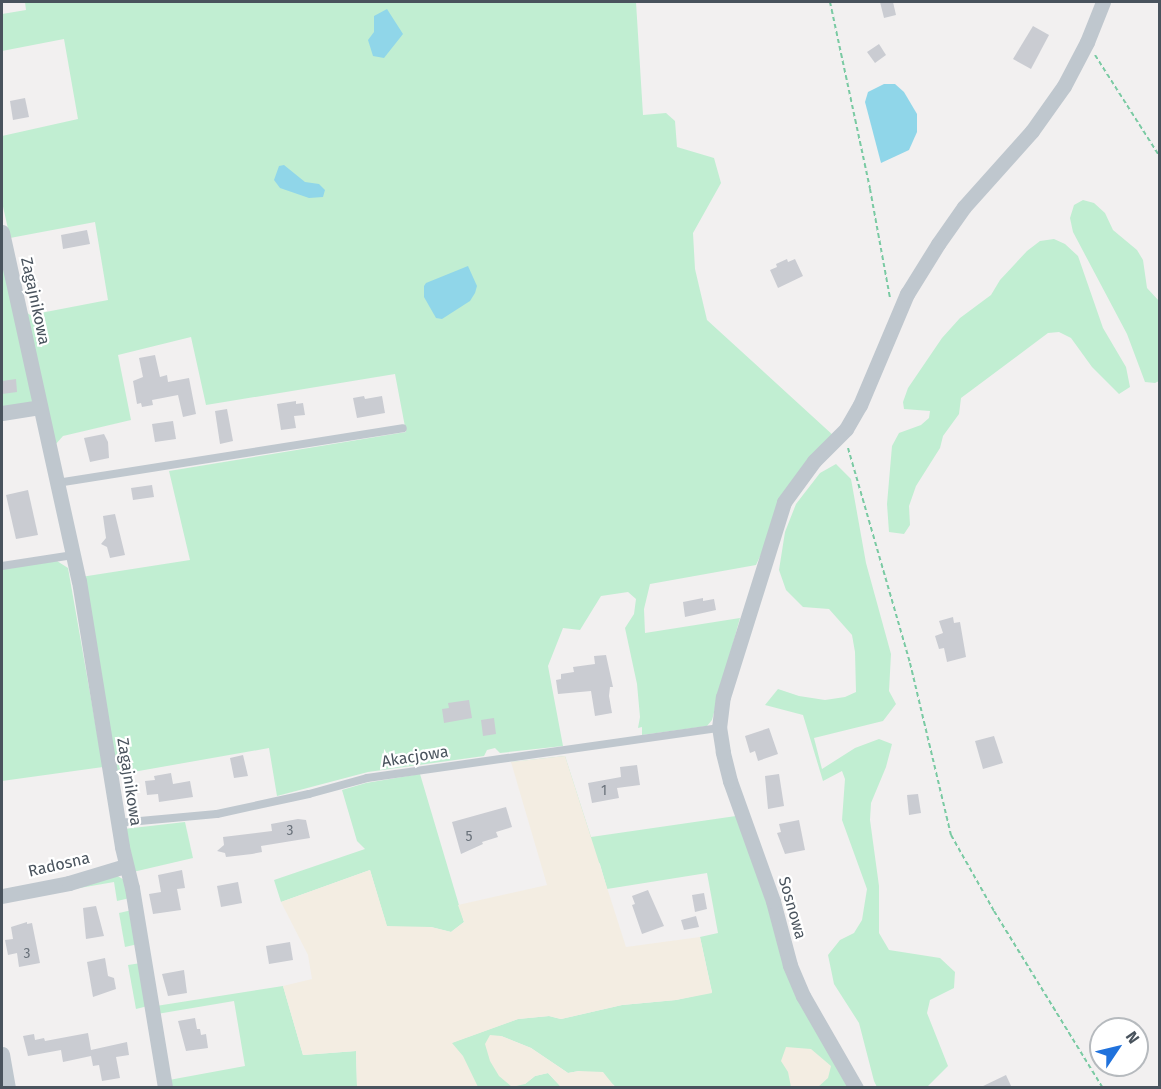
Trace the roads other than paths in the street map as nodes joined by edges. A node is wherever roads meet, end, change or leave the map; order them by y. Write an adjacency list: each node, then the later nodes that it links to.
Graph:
1 (1103, 2): 9 (street, Sosnowa)
2 (2, 232): 3 (street, Zagajnikowa)
3 (40, 407): 4 (street); 6 (street, Zagajnikowa)
4 (2, 413)
5 (403, 428): 6 (lane)
6 (57, 483): 7 (street, Zagajnikowa)
7 (73, 555): 8 (lane); 10 (street, Zagajnikowa)
8 (2, 566)
9 (719, 728): 10 (lane, Akacjowa); 16 (street, Sosnowa)
10 (118, 824): 11 (street, Zagajnikowa)
11 (125, 866): 12 (street, Radosna); 15 (street, Zagajnikowa)
12 (2, 896)
13 (2, 1054): 14 (street)
14 (8, 1088)
15 (165, 1088)
16 (856, 1088)

